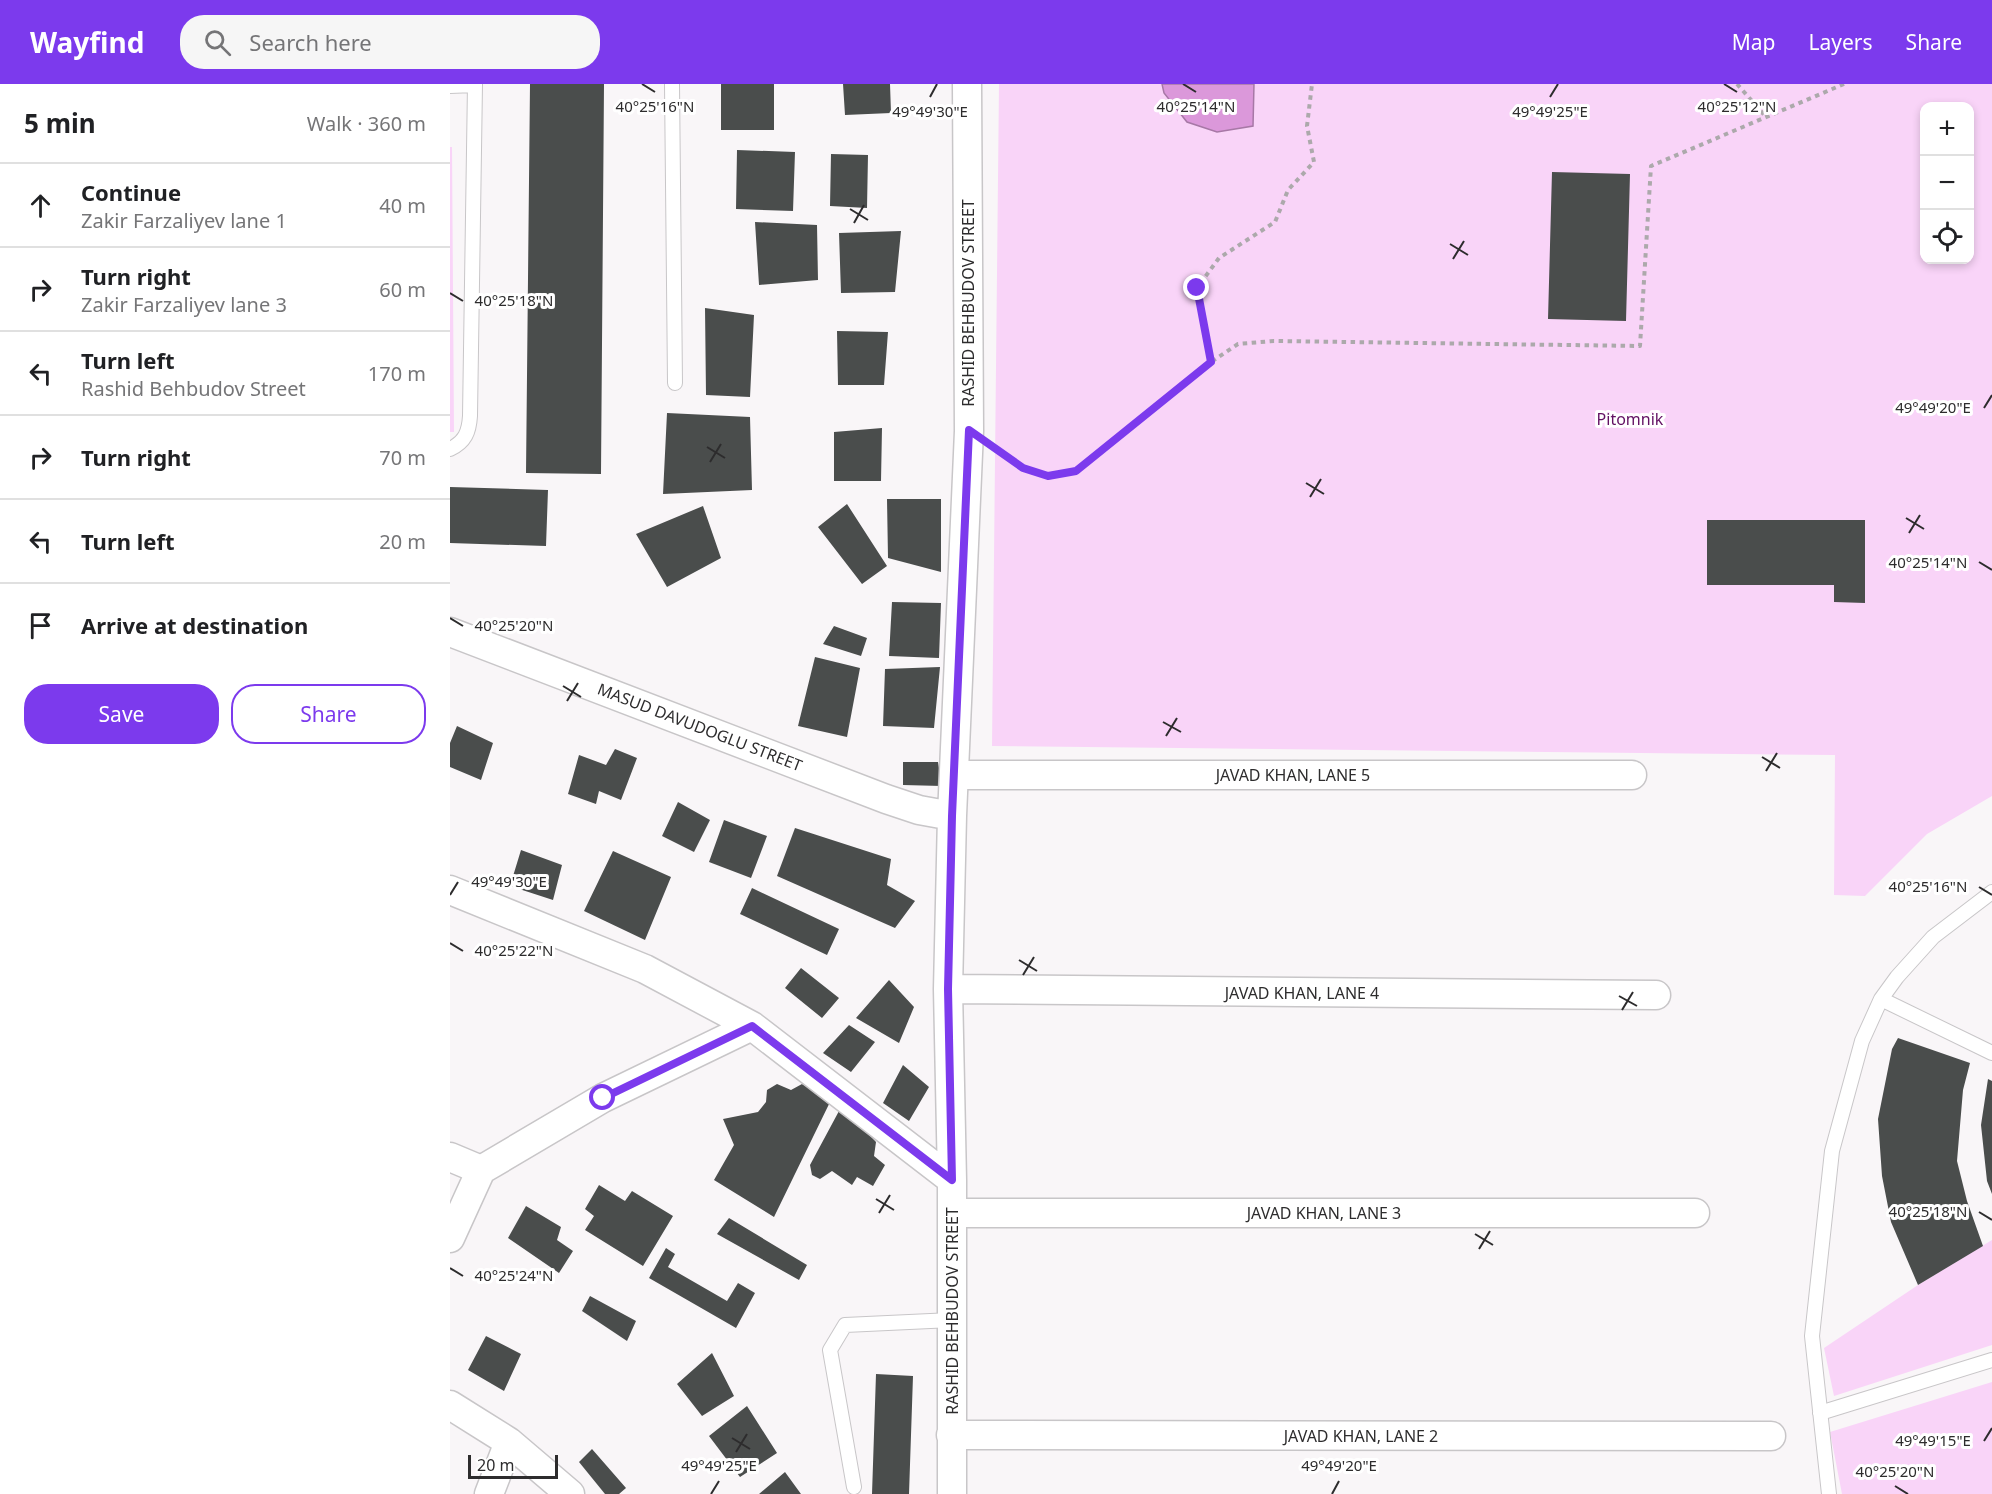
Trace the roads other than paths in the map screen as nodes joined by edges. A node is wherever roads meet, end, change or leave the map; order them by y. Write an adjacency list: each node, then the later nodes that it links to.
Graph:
1 (672, 84): 5 (lane)
2 (967, 84): 8 (street, RASHID BEHBUDOV STREET)
3 (475, 85): 4 (lane); 6 (lane)
4 (450, 86)
5 (675, 383)
6 (450, 449)
7 (450, 632): 10 (street, MASUD DAVUDOGLU STREET)
8 (954, 774): 9 (street, JAVAD KHAN, LANE 5); 10 (street, RASHID BEHBUDOV STREET)
9 (1632, 775)
10 (952, 816): 13 (street, RASHID BEHBUDOV STREET)
11 (450, 890): 16 (street)
12 (1992, 892): 15 (lane)
13 (948, 989): 14 (street, JAVAD KHAN, LANE 4); 20 (street, RASHID BEHBUDOV STREET)
14 (1656, 995)
15 (1881, 999): 17 (lane); 27 (lane)
16 (752, 1026): 19 (street); 20 (street)
17 (1992, 1053)
18 (450, 1157): 19 (street)
19 (481, 1170): 23 (street)
20 (952, 1180): 21 (street, RASHID BEHBUDOV STREET)
21 (952, 1213): 22 (street, JAVAD KHAN, LANE 3); 24 (street, RASHID BEHBUDOV STREET)
22 (1695, 1213)
23 (450, 1238)
24 (952, 1320): 28 (street, RASHID BEHBUDOV STREET); 31 (lane)
25 (1992, 1360): 27 (lane)
26 (450, 1405): 30 (street)
27 (1820, 1413): 35 (lane)
28 (951, 1435): 29 (street, JAVAD KHAN, LANE 2); 34 (street, RASHID BEHBUDOV STREET)
29 (1771, 1436)
30 (509, 1442): 32 (street); 33 (street)
31 (854, 1486)
32 (489, 1494)
33 (570, 1494)
34 (952, 1494)
35 (1829, 1494)

